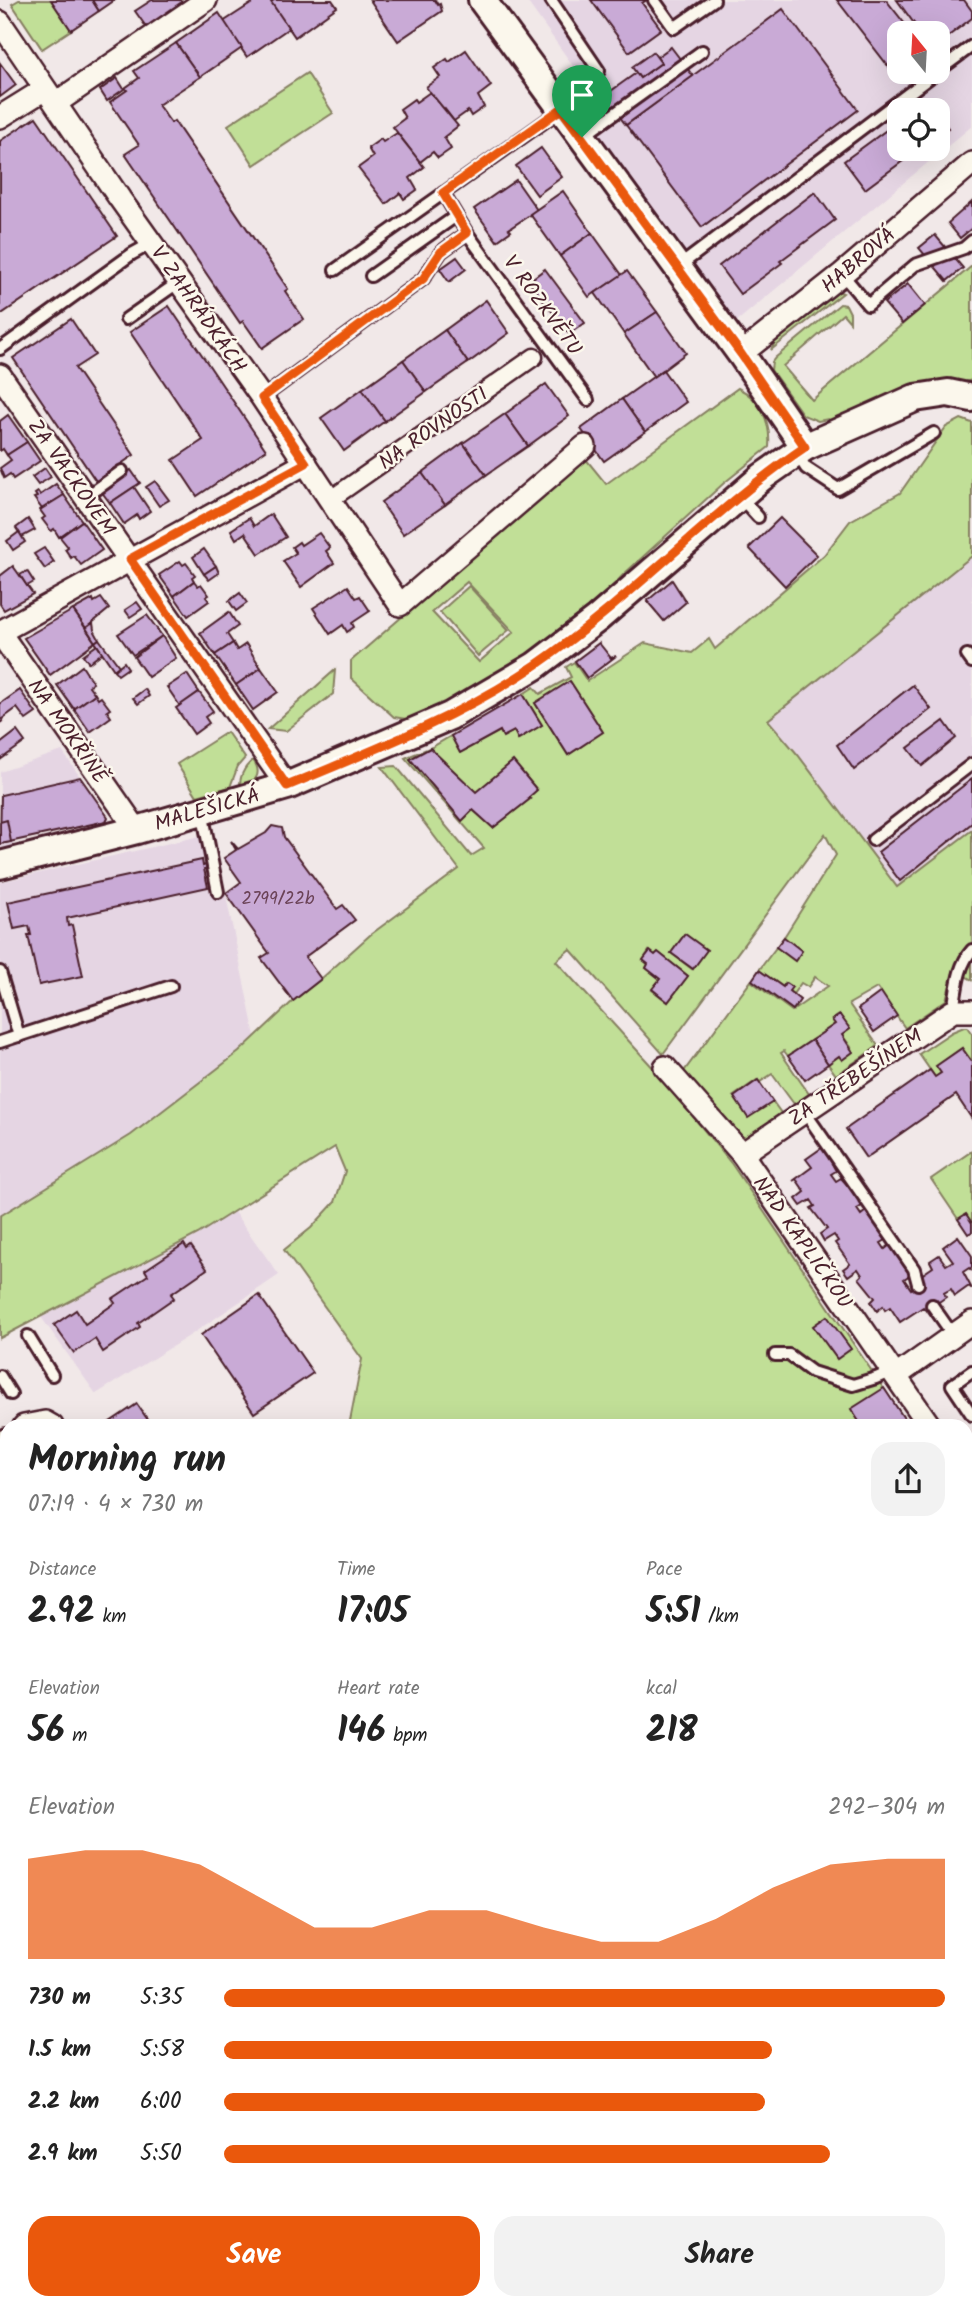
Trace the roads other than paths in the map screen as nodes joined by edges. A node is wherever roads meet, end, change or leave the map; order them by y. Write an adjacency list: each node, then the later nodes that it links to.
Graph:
1 (206, 0): 12 (street)
2 (551, 0): 10 (lane)
3 (654, 0): 4 (lane)
4 (714, 0)
5 (487, 1): 13 (street)
6 (0, 22): 12 (street, V ZAHRÁDKÁCH)
7 (972, 46): 9 (lane)
8 (702, 51): 15 (lane)
9 (950, 62)
10 (599, 71)
11 (921, 84): 22 (lane)
12 (50, 96): 14 (street); 21 (street, V ZAHRÁDKÁCH)
13 (561, 109): 15 (street); 17 (lane)
14 (0, 117)
15 (582, 137): 22 (street)
16 (972, 163): 24 (street, HABROVÁ)
17 (443, 193): 18 (lane, V ROZKVĚTU); 23 (lane)
18 (456, 216): 19 (lane, V ROZKVĚTU); 25 (lane)
19 (467, 233): 32 (lane); 34 (lane, V ROZKVĚTU)
20 (972, 241): 24 (lane)
21 (152, 243): 26 (street, V ZAHRÁDKÁCH); 28 (lane)
22 (678, 267): 29 (street)
23 (335, 270)
24 (842, 274): 29 (street, HABROVÁ)
25 (371, 276)
26 (179, 282): 27 (lane); 32 (street, V ZAHRÁDKÁCH)
27 (126, 319)
28 (0, 349)
29 (741, 354): 37 (street)
30 (534, 357): 42 (street, NA ROVNOSTI)
31 (0, 375): 41 (street, ZA VACKOVEM)
32 (262, 398): 38 (street, V ZAHRÁDKÁCH)
33 (972, 398): 37 (street, MALEŠICKÁ)
34 (588, 400)
35 (934, 433): 37 (lane)
36 (585, 446): 42 (street, V ZAHRÁDKÁCH)
37 (800, 450): 40 (street, MALEŠICKÁ)
38 (306, 463): 42 (street, V ZAHRÁDKÁCH); 44 (street)
39 (122, 471): 41 (lane)
40 (739, 496): 43 (lane); 47 (street, MALEŠICKÁ)
41 (86, 497): 44 (street, ZA VACKOVEM)
42 (331, 499)
43 (758, 517)
44 (130, 559): 45 (street); 47 (street, ZA VACKOVEM)
45 (0, 632): 49 (street, NA MOKŘINĚ)
46 (972, 764): 50 (lane)
47 (291, 791): 48 (street, MALEŠICKÁ)
48 (202, 811): 49 (street, MALEŠICKÁ); 52 (lane)
49 (137, 830): 51 (street, MALEŠICKÁ)
50 (873, 840)
51 (0, 865)
52 (218, 892)
53 (972, 950): 56 (lane)
54 (0, 972): 57 (lane)
55 (171, 986): 57 (lane)
56 (963, 1011): 60 (street, ZA TŘEBEŠÍNEM)
57 (19, 1036): 58 (lane)
58 (0, 1042)
59 (664, 1067): 61 (street, NAD KAPLIČKOU)
60 (804, 1111): 61 (street, ZA TŘEBEŠÍNEM); 62 (lane)
61 (742, 1154): 69 (street, NAD KAPLIČKOU)
62 (918, 1284)
63 (932, 1305): 65 (lane)
64 (972, 1322): 65 (street)
65 (953, 1335): 69 (street)
66 (27, 1336): 70 (lane)
67 (775, 1354): 69 (lane)
68 (972, 1371): 73 (lane)
69 (894, 1373): 74 (street, NAD KAPLIČKOU)
70 (52, 1375)
71 (0, 1376): 72 (lane)
72 (11, 1394)
73 (972, 1415)
74 (925, 1419)

